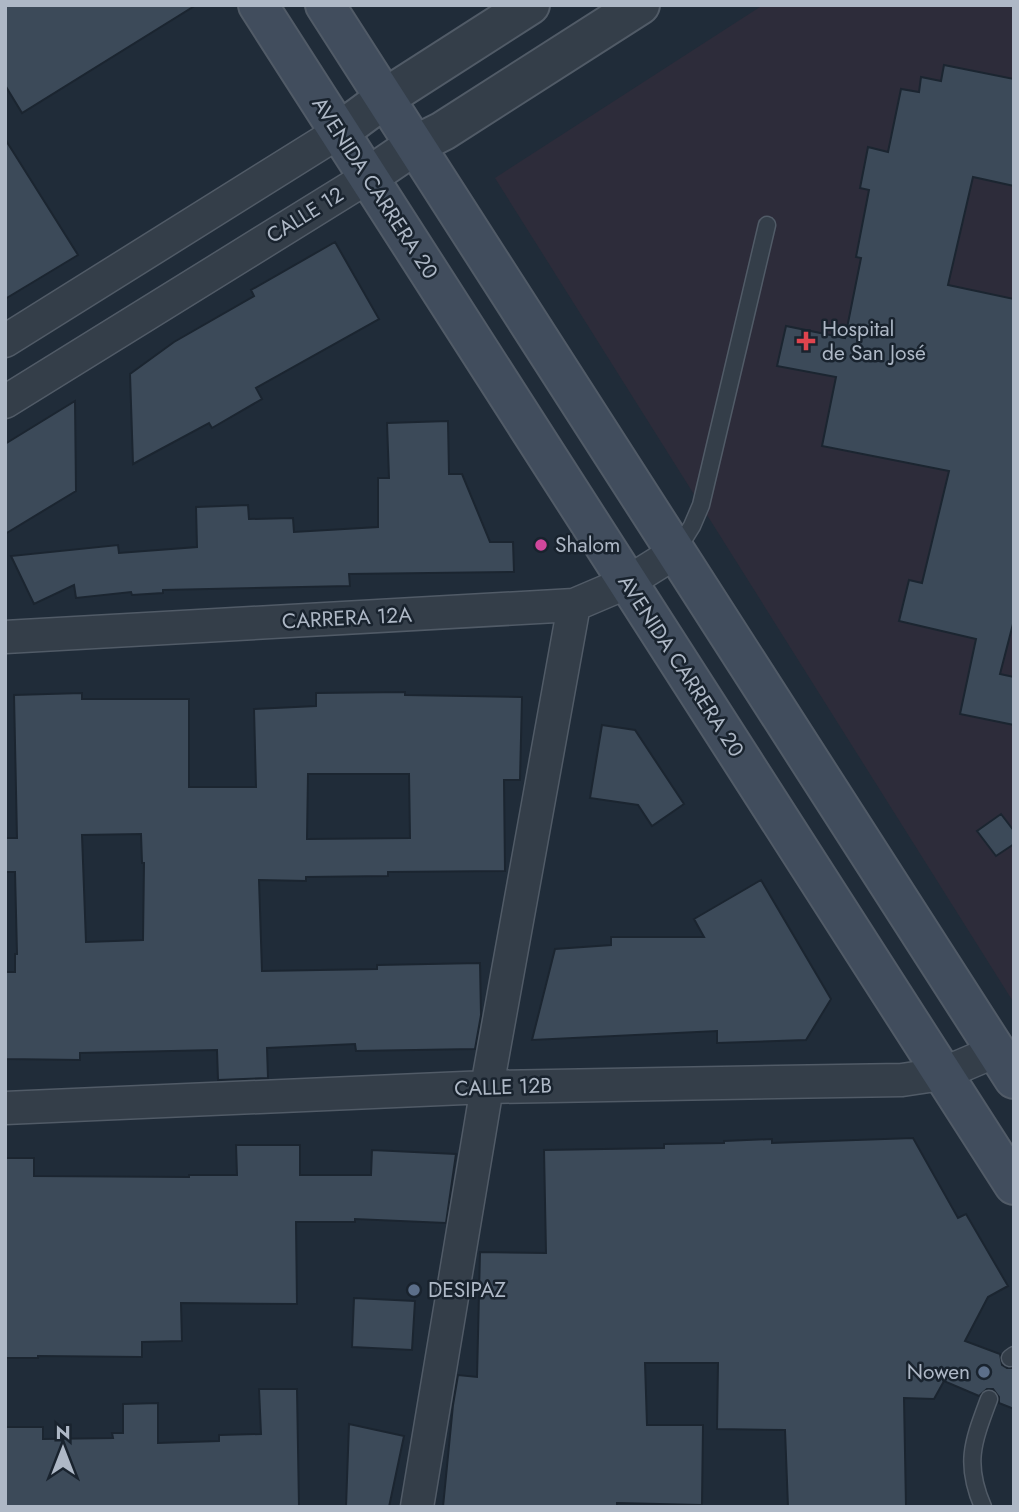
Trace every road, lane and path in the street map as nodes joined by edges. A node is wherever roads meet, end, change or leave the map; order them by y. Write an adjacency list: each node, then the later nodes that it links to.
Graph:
1 (258, 5): 6 (main road, AVENIDA CARRERA 20)
2 (325, 5): 5 (main road)
3 (530, 5): 5 (street)
4 (640, 5): 7 (street, CALLE 12)
5 (385, 98): 6 (street); 7 (main road)
6 (339, 132): 8 (main road, AVENIDA CARRERA 20); 10 (street)
7 (415, 145): 8 (street, CALLE 12); 12 (main road)
8 (368, 177): 11 (street, CALLE 12); 13 (main road, AVENIDA CARRERA 20)
9 (767, 225): 12 (lane)
10 (5, 341)
11 (5, 402)
12 (676, 552): 13 (street, CARRERA 12A); 16 (main road)
13 (628, 582): 14 (street, CARRERA 12A); 17 (main road, AVENIDA CARRERA 20)
14 (574, 605): 15 (street, CARRERA 12A); 18 (street)
15 (5, 637)
16 (1005, 1065): 17 (street, CALLE 12B)
17 (942, 1074): 18 (street, CALLE 12B); 20 (main road, AVENIDA CARRERA 20)
18 (487, 1087): 19 (street, CALLE 12B); 22 (street)
19 (5, 1108)
20 (1014, 1185)
21 (989, 1399): 23 (lane)
22 (417, 1507)
23 (984, 1507)

